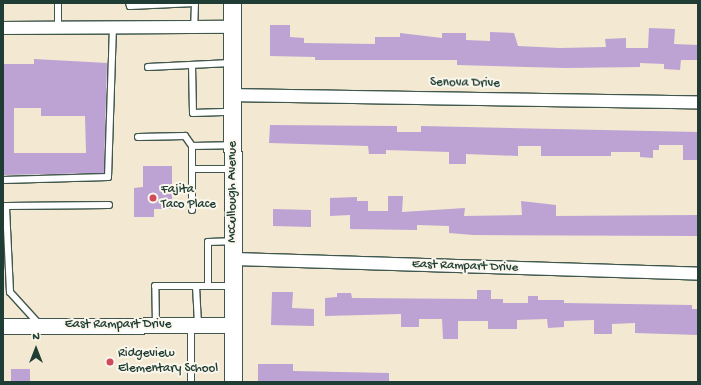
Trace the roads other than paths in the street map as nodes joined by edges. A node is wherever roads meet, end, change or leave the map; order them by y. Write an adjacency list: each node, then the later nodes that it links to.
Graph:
1 (58, 3): 8 (lane)
2 (129, 3): 3 (lane)
3 (195, 3): 5 (lane)
4 (232, 3): 6 (main road, McCullough Avenue)
5 (194, 27): 6 (street); 9 (street)
6 (232, 27): 10 (main road, McCullough Avenue)
7 (3, 28): 8 (street)
8 (58, 28): 9 (street)
9 (113, 28): 21 (lane)
10 (232, 63): 11 (lane); 13 (main road, McCullough Avenue)
11 (192, 65): 12 (lane); 15 (lane)
12 (148, 67)
13 (232, 95): 14 (street, Senova Drive); 15 (main road, McCullough Avenue)
14 (698, 102)
15 (232, 112): 17 (main road, McCullough Avenue)
16 (138, 137): 18 (lane)
17 (232, 145): 18 (lane); 20 (main road, McCullough Avenue)
18 (192, 146): 19 (lane)
19 (192, 169): 20 (lane); 23 (lane)
20 (233, 169): 24 (main road, McCullough Avenue)
21 (3, 180)
22 (109, 206): 30 (lane)
23 (192, 210)
24 (233, 241): 25 (main road, McCullough Avenue); 28 (lane)
25 (233, 259): 26 (street, East Rampart Drive); 29 (main road, McCullough Avenue)
26 (698, 274)
27 (196, 286): 28 (lane); 31 (lane); 32 (lane)
28 (208, 286): 29 (lane)
29 (233, 286): 33 (main road, McCullough Avenue)
30 (40, 325): 31 (street, East Rampart Drive); 34 (street, East Rampart Drive)
31 (156, 325): 32 (street, East Rampart Drive)
32 (195, 325): 33 (street, East Rampart Drive); 35 (lane)
33 (233, 325): 36 (main road, McCullough Avenue)
34 (3, 326)
35 (191, 382)
36 (233, 382)

